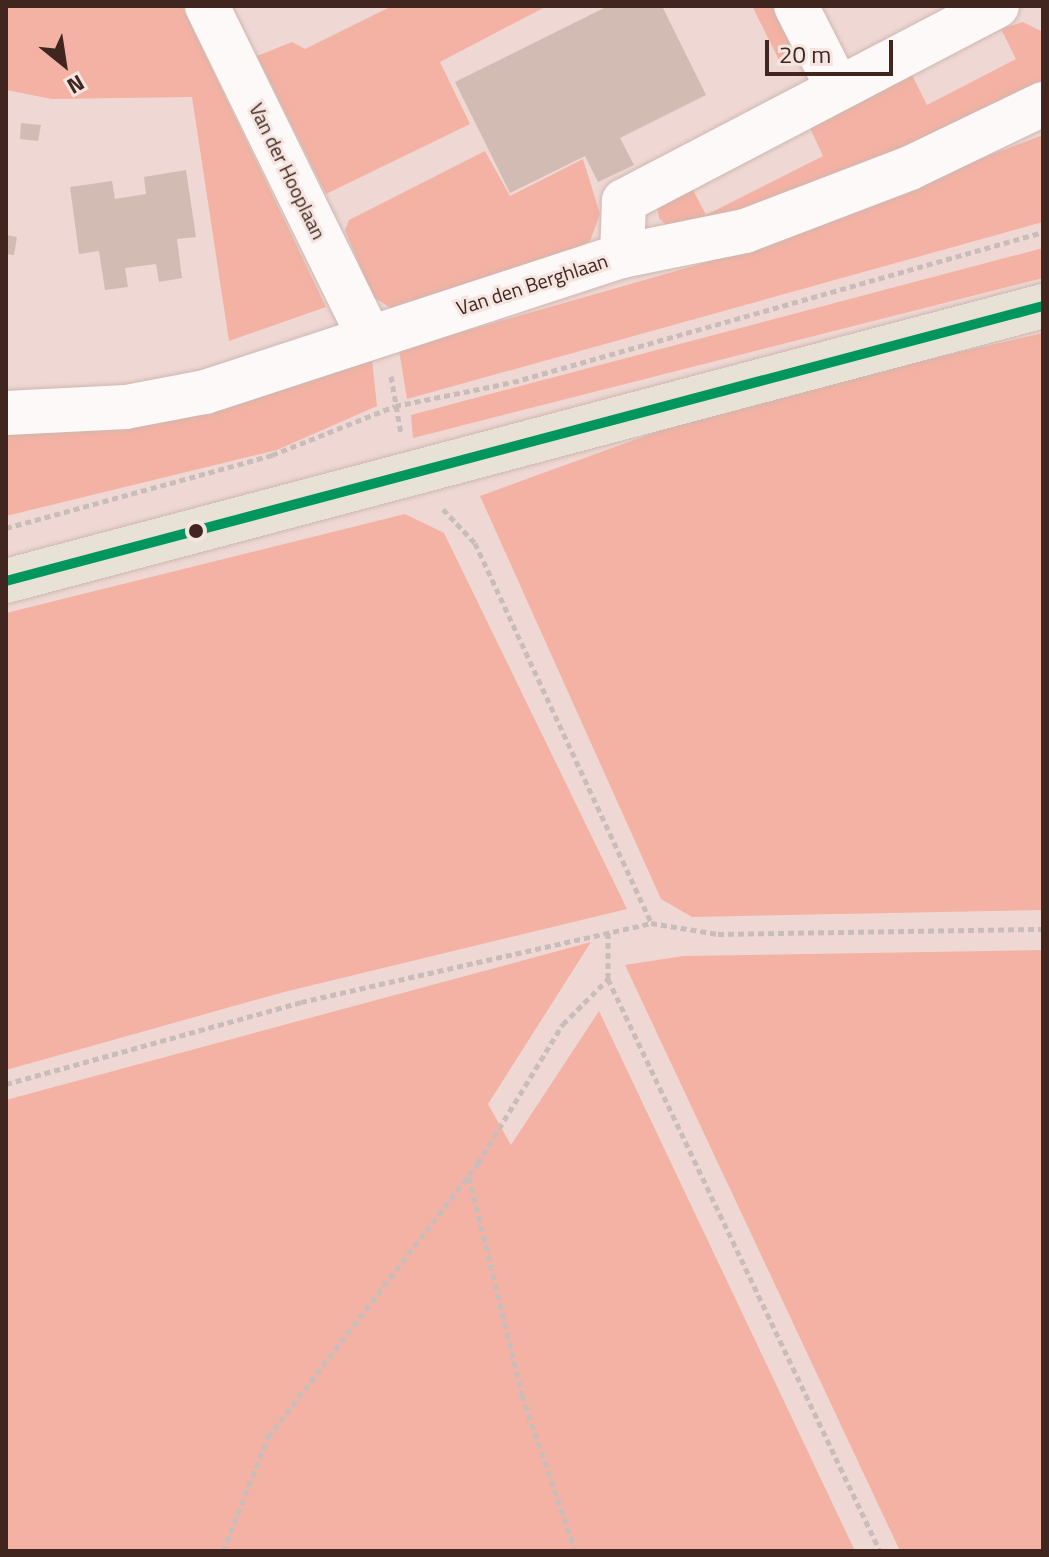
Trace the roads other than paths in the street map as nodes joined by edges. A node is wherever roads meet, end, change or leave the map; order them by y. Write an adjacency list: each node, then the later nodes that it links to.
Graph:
1 (207, 6): 8 (street, Van der Hooplaan)
2 (796, 6): 4 (street)
3 (997, 6): 4 (street)
4 (836, 85): 6 (street)
5 (1043, 104): 6 (street, Van den Berghlaan)
6 (622, 256): 8 (street, Van den Berghlaan)
7 (1043, 306): 10 (main road)
8 (369, 337): 9 (street, Van den Berghlaan)
9 (6, 413)
10 (6, 581)

